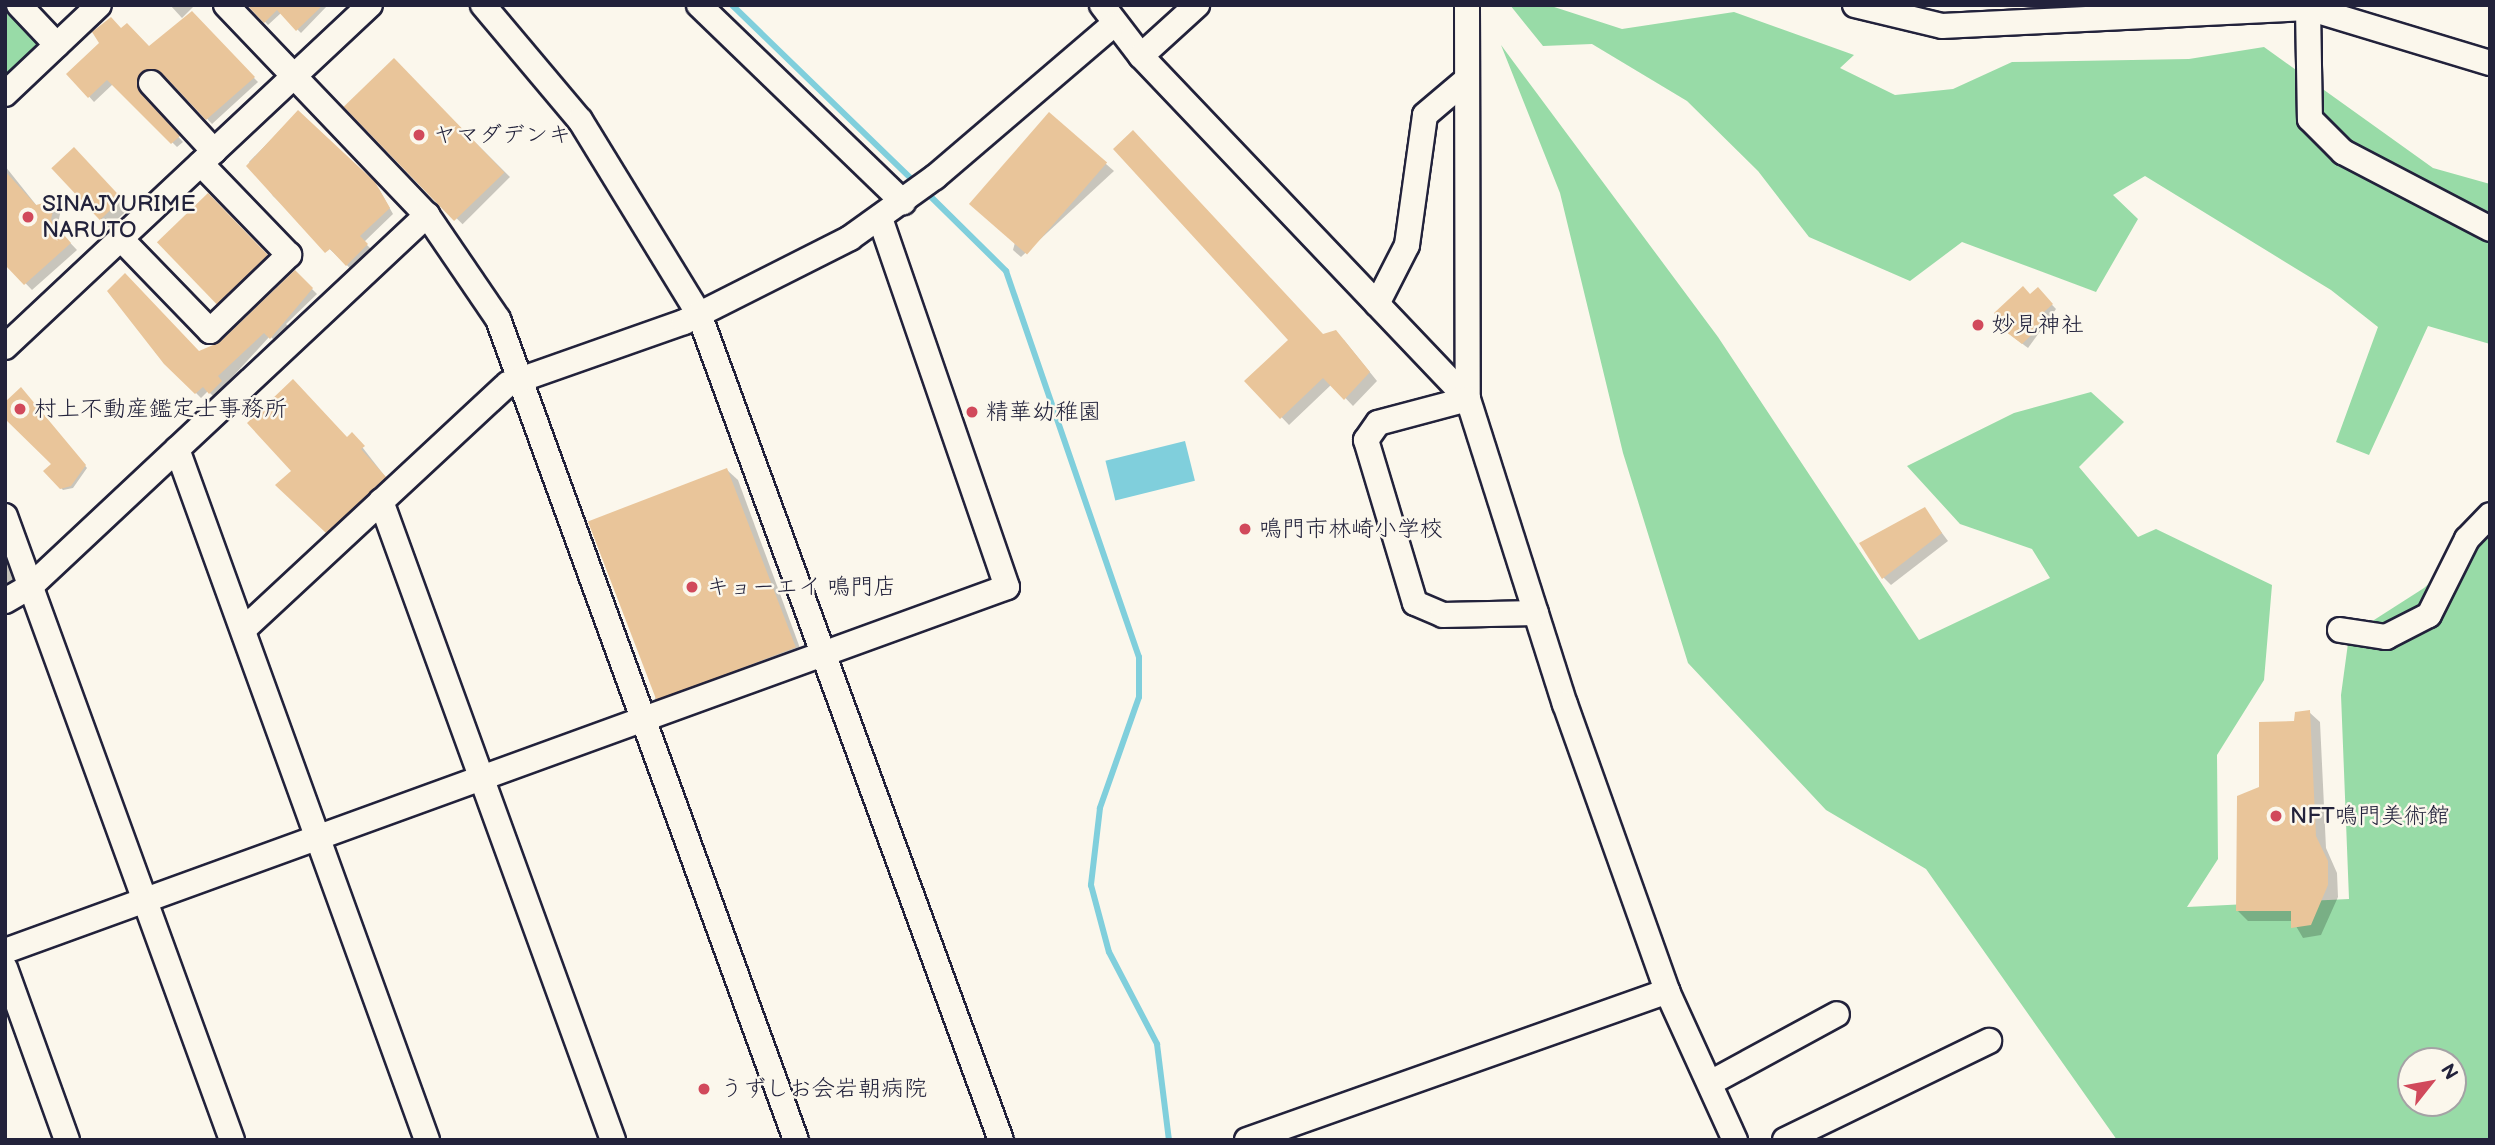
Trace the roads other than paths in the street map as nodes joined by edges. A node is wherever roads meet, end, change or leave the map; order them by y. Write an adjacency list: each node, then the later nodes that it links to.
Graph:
1 (19, 5): 13 (street)
2 (99, 5): 13 (street)
3 (226, 5): 16 (street)
4 (370, 5): 16 (street)
5 (484, 5): 27 (street)
6 (699, 5): 21 (street)
7 (1197, 5): 14 (street)
8 (1467, 5): 17 (street)
9 (1855, 5): 11 (street)
10 (2308, 8): 11 (street); 15 (street); 24 (street)
11 (2218, 9)
12 (1108, 15): 14 (street); 21 (street)
13 (57, 45): 19 (street)
14 (1141, 56): 26 (street)
15 (2490, 63)
16 (294, 77): 20 (street); 22 (street)
17 (1465, 81): 26 (street); 30 (street)
18 (151, 83): 20 (street)
19 (5, 94)
20 (207, 158): 25 (street); 25 (street)
21 (906, 199): 23 (street)
22 (427, 215): 29 (street); 31 (street)
23 (880, 219): 27 (street); 40 (street)
24 (2490, 229)
25 (121, 239): 28 (street)
26 (1377, 304): 30 (street)
27 (699, 314): 29 (street); 40 (street)
28 (5, 347)
29 (520, 379): 32 (street); 41 (street)
30 (1468, 399): 37 (street); 37 (street)
31 (177, 449): 35 (street); 38 (street)
32 (381, 501): 38 (street); 42 (street)
33 (2490, 515): 39 (street)
34 (5, 516): 35 (street)
35 (31, 586): 36 (street); 44 (street)
36 (5, 601)
37 (1536, 613): 47 (street)
38 (244, 629): 43 (street)
39 (2340, 630)
40 (827, 653): 41 (street); 56 (street)
41 (646, 721): 42 (street); 55 (street)
42 (482, 779): 43 (street); 54 (street)
43 (320, 839): 44 (street); 53 (street)
44 (146, 900): 45 (street); 52 (street)
45 (5, 951)
46 (5, 968): 51 (street)
47 (1667, 991): 50 (street); 57 (street)
48 (1837, 1014): 50 (street)
49 (1989, 1041): 59 (street)
50 (1712, 1082): 58 (street)
51 (67, 1140)
52 (232, 1140)
53 (427, 1140)
54 (613, 1140)
55 (796, 1140)
56 (1001, 1140)
57 (1247, 1140)
58 (1735, 1140)
59 (1785, 1140)

